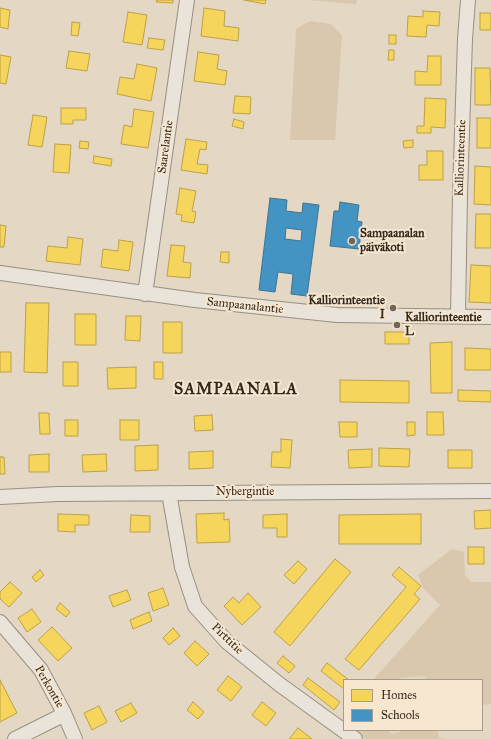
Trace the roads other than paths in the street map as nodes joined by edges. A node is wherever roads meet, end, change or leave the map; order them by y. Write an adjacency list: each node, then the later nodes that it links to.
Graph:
1 (187, 0): 4 (street, Saarelantie)
2 (468, 0): 5 (street, Kalliorinteentie)
3 (0, 273): 4 (street, Sampaanalantie)
4 (145, 294): 5 (street, Sampaanalantie)
5 (458, 316): 6 (street, Sampaanalantie)
6 (491, 317)
7 (491, 490): 8 (street, Nybergintie)
8 (169, 493): 9 (street, Nybergintie); 12 (street, Pirttitie)
9 (0, 497)
10 (0, 622): 11 (street, Perkontie)
11 (64, 713): 14 (street); 15 (street, Perkontie)
12 (343, 730)
13 (344, 731): 16 (street, Pirttitie)
14 (15, 739)
15 (75, 739)
16 (355, 739)

